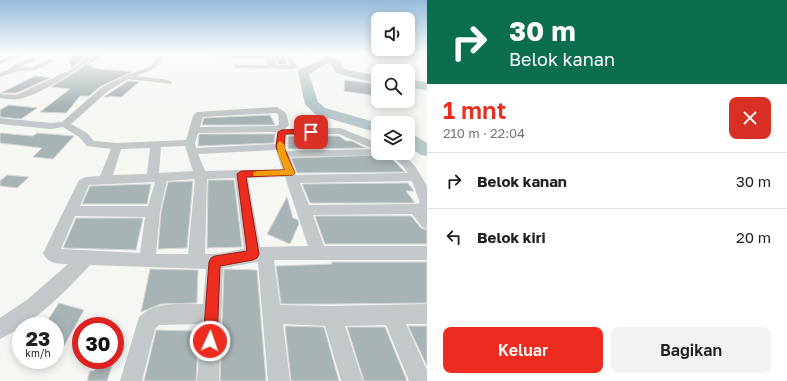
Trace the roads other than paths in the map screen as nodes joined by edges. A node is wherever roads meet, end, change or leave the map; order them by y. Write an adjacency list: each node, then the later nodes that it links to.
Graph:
1 (70, 72): 7 (street)
2 (141, 72): 3 (street)
3 (127, 77): 4 (street); 9 (street)
4 (148, 80): 5 (street); 6 (street)
5 (168, 82)
6 (139, 87)
7 (0, 96)
8 (0, 121): 9 (street)
9 (65, 124): 14 (street)
10 (194, 130): 11 (street); 11 (street); 15 (street)
11 (280, 130): 13 (street); 16 (street)
12 (156, 144): 14 (street); 15 (street); 23 (street)
13 (371, 144)
14 (117, 146): 24 (street)
15 (191, 147): 16 (street); 20 (street)
16 (281, 150): 17 (street); 21 (street)
17 (371, 152)
18 (402, 160): 22 (street)
19 (241, 174): 20 (street); 21 (street); 31 (street)
20 (201, 175): 23 (street); 35 (street)
21 (291, 176): 22 (street); 26 (street)
22 (415, 177): 25 (street)
23 (157, 178): 24 (street); 28 (street)
24 (106, 180): 27 (street)
25 (423, 207): 26 (street); 29 (street)
26 (304, 210): 32 (street)
27 (71, 211): 28 (street); 33 (street)
28 (153, 212): 34 (street)
29 (427, 223)
30 (427, 253): 32 (street)
31 (259, 254): 32 (street); 35 (street); 37 (street)
32 (319, 254)
33 (86, 258): 34 (street); 41 (street)
34 (147, 261): 35 (street)
35 (205, 261): 36 (street)
36 (212, 314): 42 (street); 43 (street)
37 (272, 314): 40 (street); 44 (street)
38 (391, 314): 39 (street); 40 (street); 46 (street)
39 (427, 314)
40 (332, 316): 45 (street)
41 (0, 329)
42 (131, 381)
43 (208, 381)
44 (279, 381)
45 (352, 381)
46 (420, 381)

